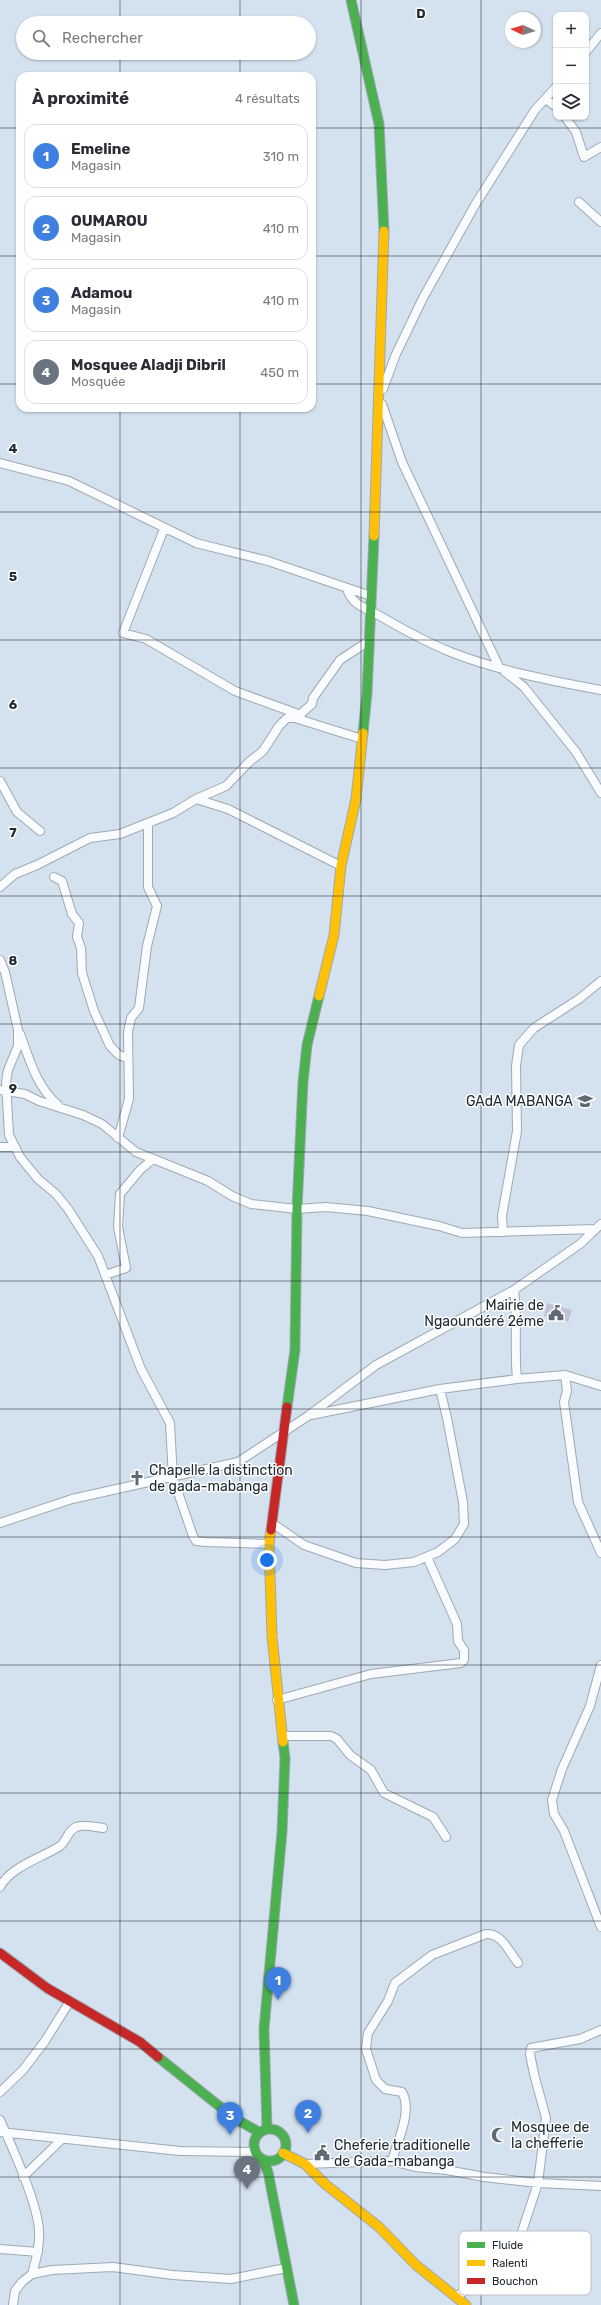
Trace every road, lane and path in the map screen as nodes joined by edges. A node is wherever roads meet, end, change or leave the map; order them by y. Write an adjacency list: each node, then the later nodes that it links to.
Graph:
1 (351, 0): 11 (street)
2 (601, 33): 3 (street)
3 (589, 48)
4 (553, 91): 5 (street)
5 (546, 99): 6 (street); 11 (street)
6 (553, 105)
7 (567, 120): 8 (street)
8 (601, 147)
9 (579, 202): 10 (street)
10 (601, 222)
11 (380, 397): 15 (street); 18 (street)
12 (0, 463): 13 (street)
13 (164, 529): 14 (street); 20 (street)
14 (347, 588): 15 (street); 16 (street)
15 (371, 596): 16 (street)
16 (371, 610): 17 (street); 18 (street)
17 (369, 641): 20 (street); 21 (street)
18 (498, 667): 19 (street); 23 (street)
19 (601, 690)
20 (298, 716): 21 (street); 24 (street)
21 (362, 739): 27 (street)
22 (0, 781): 26 (street)
23 (601, 793)
24 (196, 799): 25 (street); 27 (street)
25 (148, 824): 29 (street); 33 (street)
26 (40, 831)
27 (341, 866): 40 (street)
28 (54, 877): 33 (street)
29 (0, 887)
30 (0, 960): 32 (street)
31 (601, 981): 42 (street)
32 (18, 1030): 34 (street); 35 (street)
33 (127, 1058): 36 (street)
34 (3, 1090): 35 (street); 38 (street)
35 (60, 1107): 36 (street)
36 (118, 1138): 39 (street)
37 (0, 1147): 38 (street)
38 (15, 1147): 43 (street)
39 (152, 1160): 40 (street); 43 (street)
40 (297, 1209): 42 (street); 50 (street)
41 (598, 1227): 42 (street); 44 (street)
42 (503, 1232)
43 (105, 1275): 51 (street)
44 (514, 1290): 46 (street); 49 (street)
45 (565, 1375): 46 (street); 47 (street); 55 (street)
46 (517, 1378): 48 (street)
47 (601, 1386)
48 (440, 1389): 49 (street); 56 (street)
49 (308, 1416): 50 (street)
50 (285, 1430): 51 (street); 53 (street)
51 (173, 1478): 52 (street); 54 (street)
52 (0, 1523)
53 (272, 1523): 54 (street); 56 (street)
54 (268, 1544): 58 (street)
55 (601, 1553)
56 (427, 1557): 58 (street)
57 (601, 1665): 63 (street)
58 (277, 1700): 59 (street)
59 (282, 1736): 61 (street); 70 (street)
60 (103, 1828): 62 (street)
61 (446, 1838)
62 (0, 1887)
63 (601, 1927)
64 (0, 1953): 66 (street)
65 (518, 1963): 76 (street)
66 (70, 2001): 68 (street); 70 (street)
67 (601, 2030): 79 (street)
68 (0, 2092)
69 (0, 2120): 71 (street)
70 (263, 2130): 73 (street); 74 (street)
71 (3, 2132): 72 (street); 78 (street)
72 (62, 2138): 73 (street); 78 (street)
73 (254, 2150): 75 (street)
74 (284, 2153): 75 (street); 77 (street)
75 (263, 2160): 84 (street)
76 (392, 2161): 77 (street); 79 (street)
77 (305, 2164): 87 (street)
78 (23, 2177): 83 (street)
79 (538, 2183): 80 (street); 81 (street)
80 (601, 2186)
81 (522, 2231)
82 (0, 2249): 83 (street)
83 (38, 2252): 85 (street)
84 (286, 2268): 85 (street); 89 (street)
85 (32, 2274): 88 (street)
86 (459, 2294): 87 (street)
87 (456, 2296): 90 (street)
88 (13, 2305)
89 (294, 2305)
90 (466, 2305)

